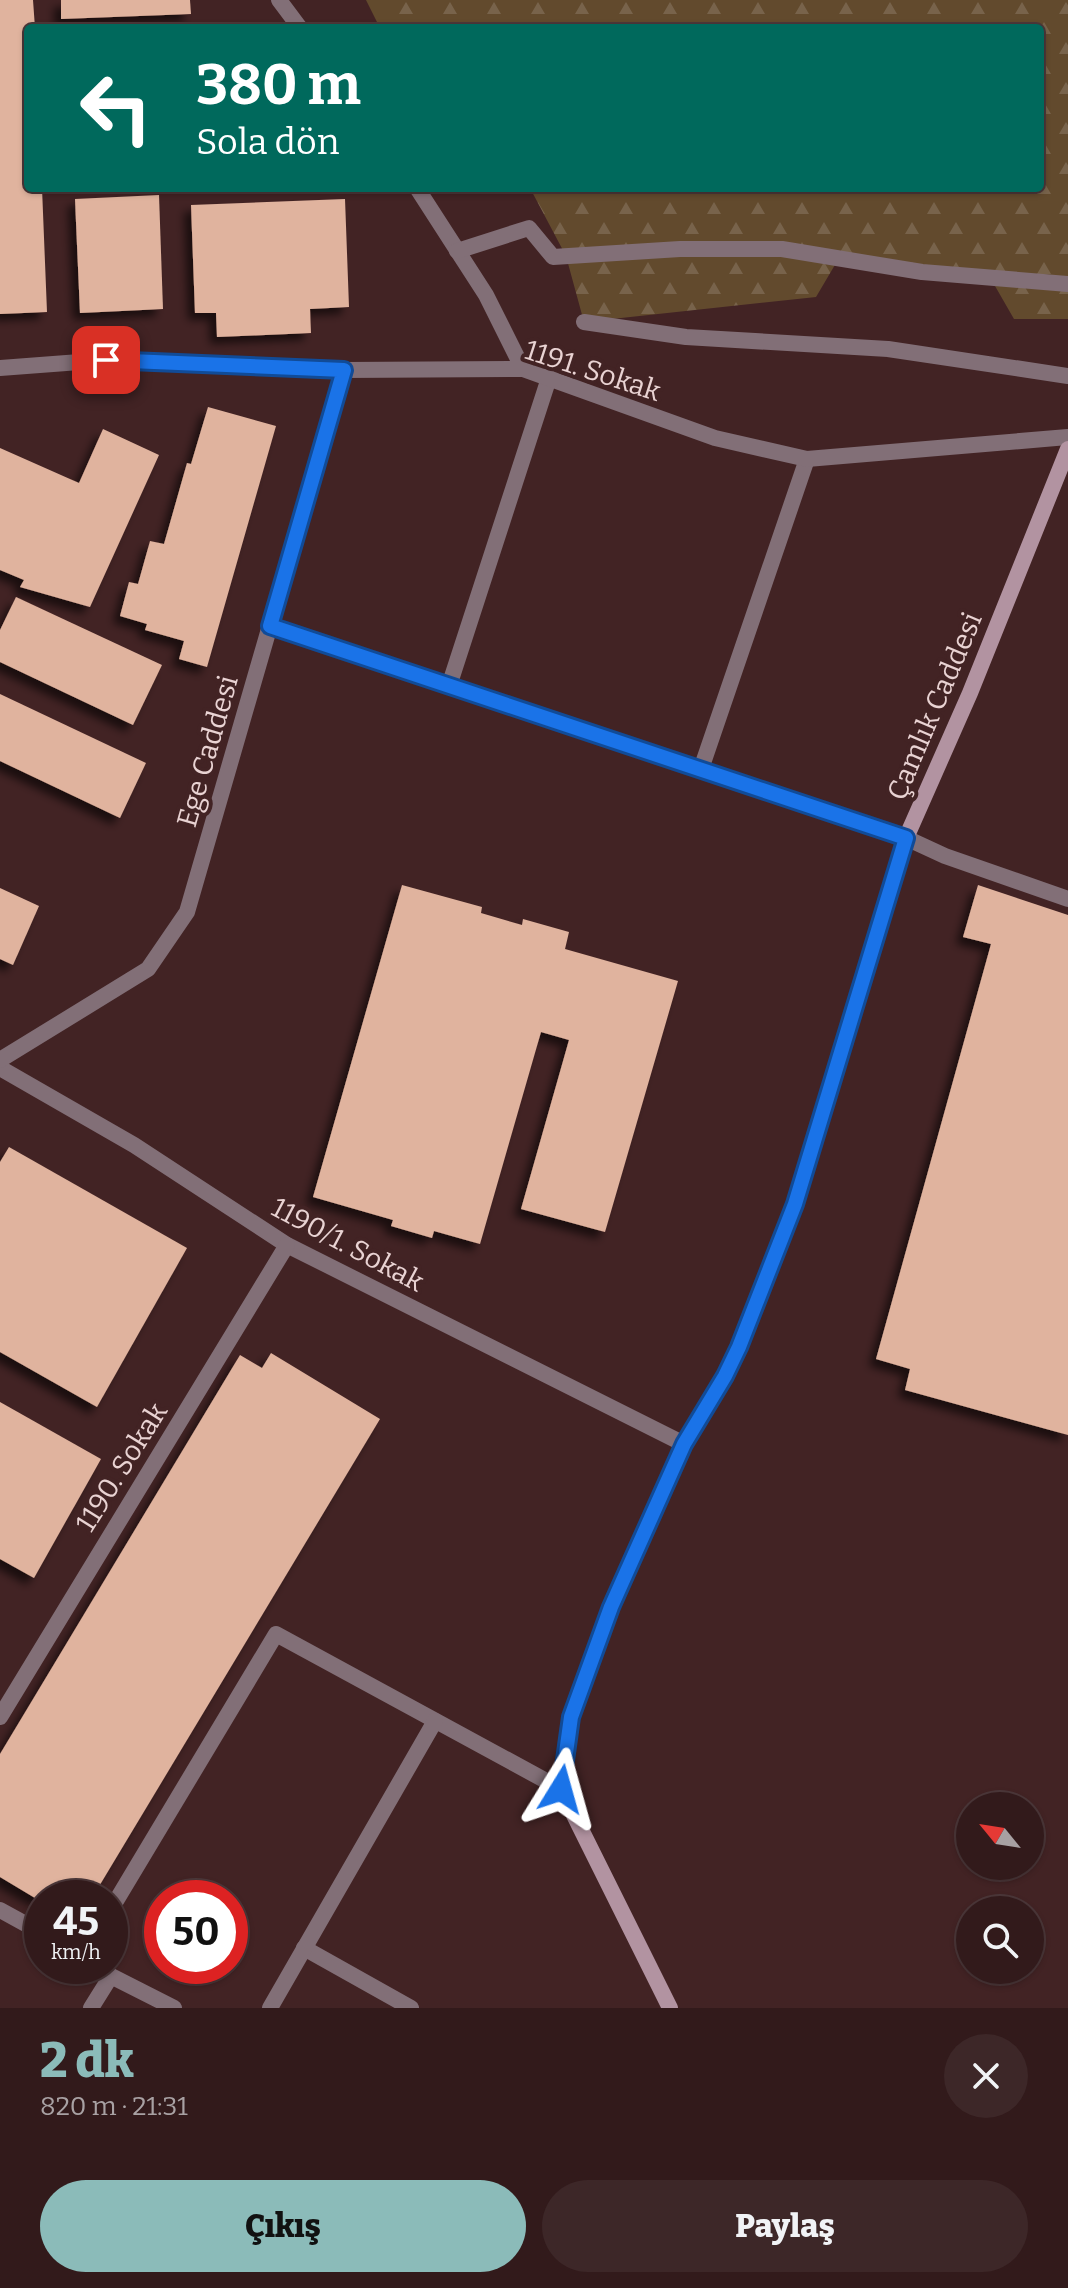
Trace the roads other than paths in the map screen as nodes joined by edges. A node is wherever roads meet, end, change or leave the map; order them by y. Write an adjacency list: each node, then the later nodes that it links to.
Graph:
1 (279, 0): 2 (street)
2 (297, 24)
3 (420, 192): 4 (street)
4 (457, 251): 5 (street); 8 (street)
5 (1068, 284)
6 (584, 322): 10 (street)
7 (0, 368): 9 (street, 1191. Sokak)
8 (523, 369): 9 (street, 1191. Sokak); 11 (street, 1191. Sokak)
9 (344, 370): 15 (street, Ege Caddesi)
10 (1068, 376)
11 (549, 378): 14 (street, 1191. Sokak); 16 (street)
12 (1068, 437): 14 (street, 1191. Sokak)
13 (1068, 449): 18 (main road, Çamlık Caddesi)
14 (807, 459): 17 (street)
15 (270, 626): 16 (street); 20 (street, Ege Caddesi)
16 (449, 686): 17 (street)
17 (701, 769): 18 (street)
18 (906, 838): 19 (street); 23 (main road, Çamlık Caddesi)
19 (1068, 899)
20 (0, 1060)
21 (0, 1068): 22 (street, 1190/1. Sokak)
22 (287, 1245): 23 (street, 1190/1. Sokak); 24 (street, 1190. Sokak)
23 (684, 1444): 26 (main road, Çamlık Caddesi)
24 (0, 1717)
25 (435, 1721): 26 (street); 27 (street); 30 (street)
26 (561, 1789): 37 (main road)
27 (128, 1881)
28 (0, 1910): 29 (street)
29 (24, 1923)
30 (304, 1948): 35 (street); 36 (street)
31 (128, 1983): 34 (street)
32 (100, 1984): 33 (street)
33 (91, 2008)
34 (174, 2008)
35 (270, 2008)
36 (411, 2008)
37 (670, 2008)

